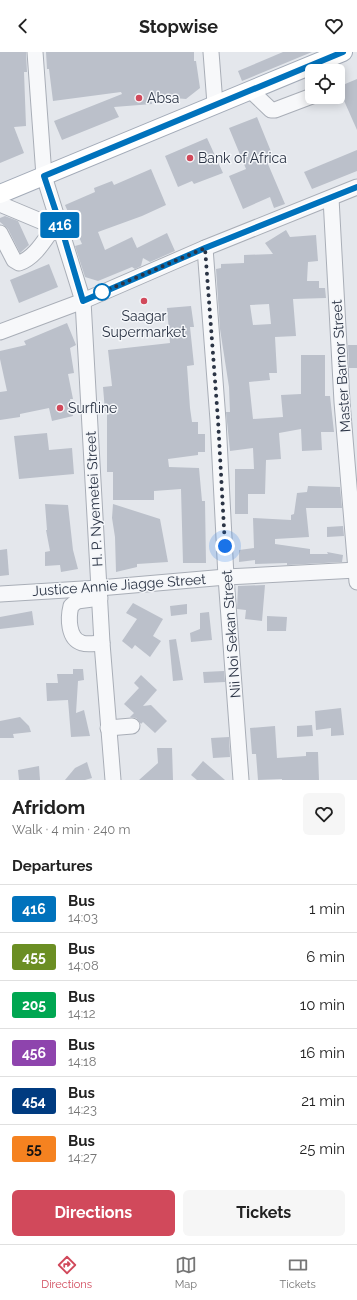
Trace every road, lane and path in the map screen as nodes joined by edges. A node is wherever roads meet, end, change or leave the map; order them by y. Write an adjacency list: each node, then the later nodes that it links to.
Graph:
1 (35, 52): 7 (street, H. P. Nyemetei Street)
2 (211, 52): 6 (street)
3 (333, 60): 4 (main road)
4 (250, 90): 5 (street); 6 (main road)
5 (305, 99)
6 (215, 104): 7 (main road)
7 (44, 176): 9 (main road); 12 (street, H. P. Nyemetei Street)
8 (357, 187): 10 (street)
9 (0, 194)
10 (331, 198): 14 (street); 17 (street, Master Barnor Street)
11 (0, 204): 12 (street)
12 (58, 228): 13 (street); 15 (street, H. P. Nyemetei Street)
13 (0, 234)
14 (205, 248): 15 (street); 18 (street, Nii Noi Sekan Street)
15 (83, 301): 16 (street); 19 (street, H. P. Nyemetei Street)
16 (0, 332)
17 (357, 574): 18 (street, Justice Annie Jiagge Street)
18 (226, 577): 19 (street, Justice Annie Jiagge Street); 25 (street, Nii Noi Sekan Street)
19 (99, 593): 20 (street, Justice Annie Jiagge Street); 21 (street, H. P. Nyemetei Street); 21 (street)
20 (0, 594)
21 (102, 643): 23 (street, H. P. Nyemetei Street)
22 (132, 726): 23 (street)
23 (108, 728): 24 (street, H. P. Nyemetei Street)
24 (113, 780)
25 (242, 780)

